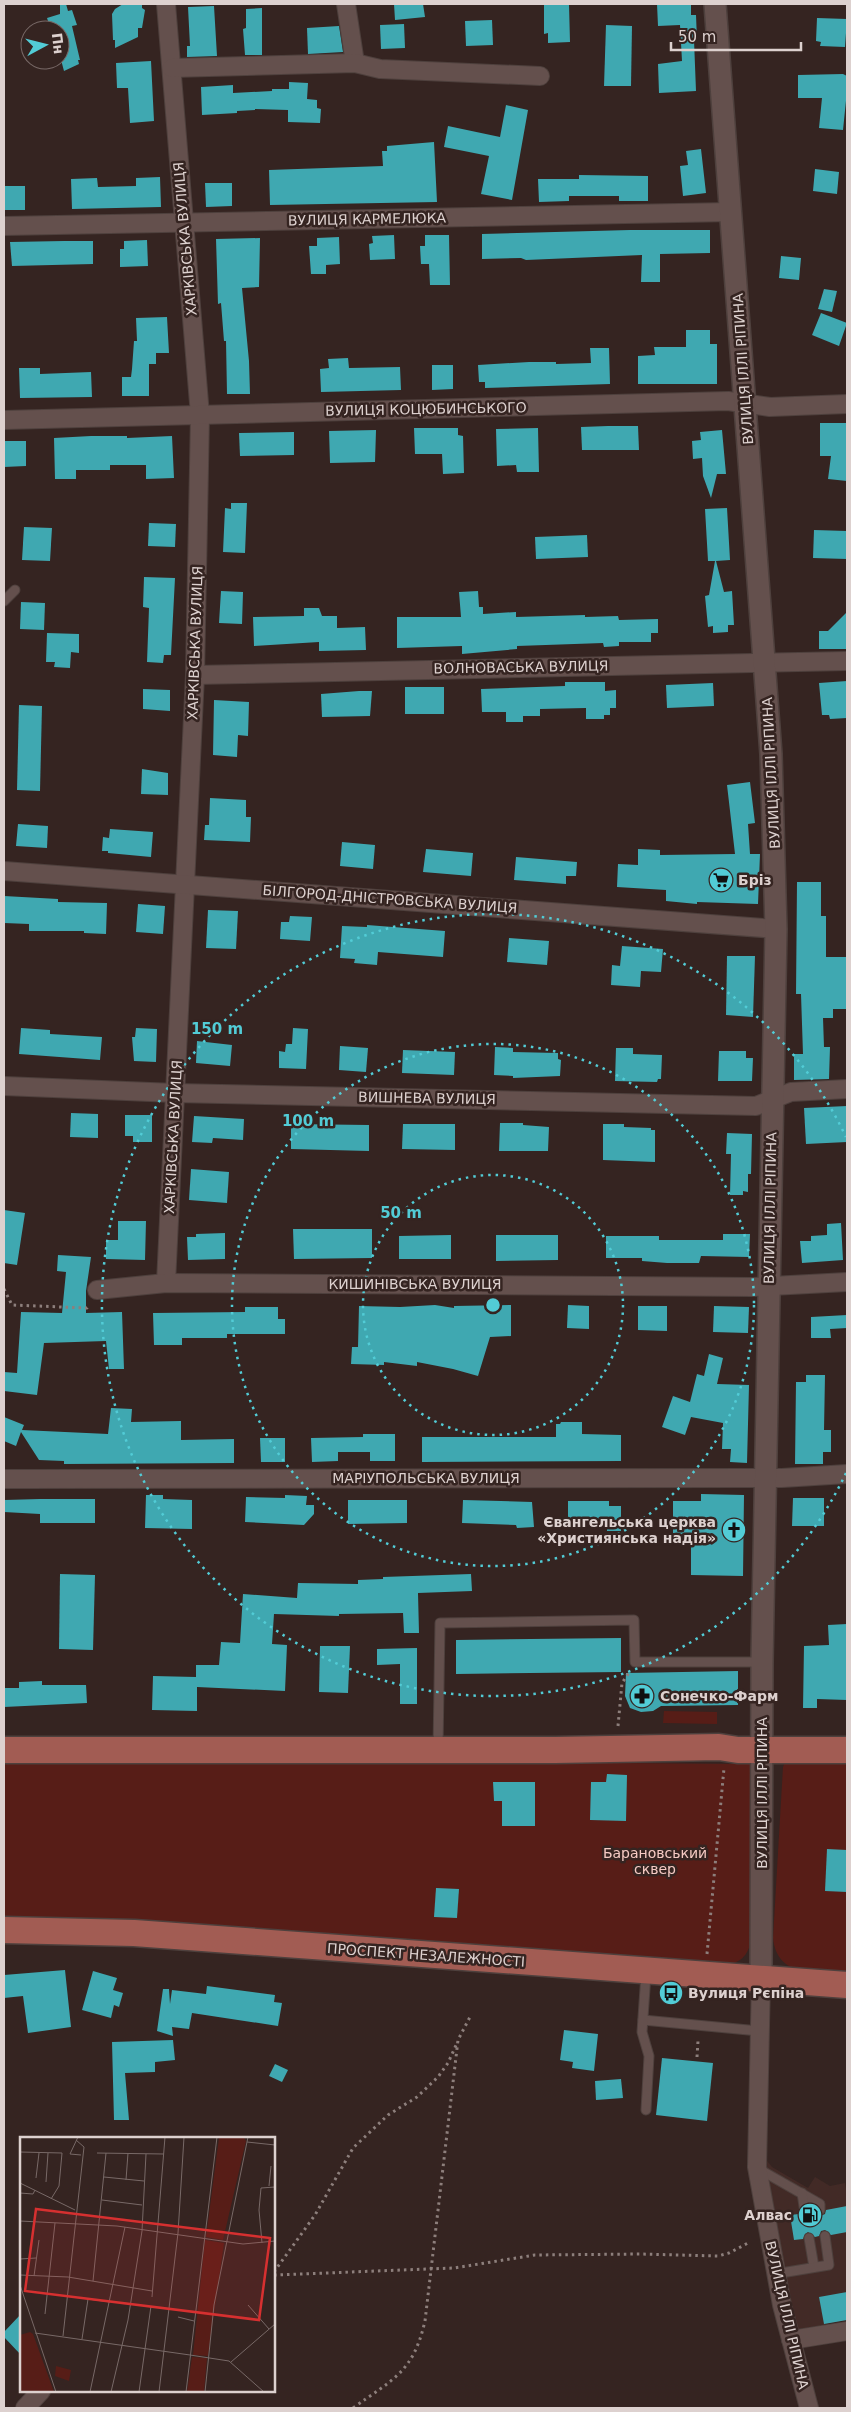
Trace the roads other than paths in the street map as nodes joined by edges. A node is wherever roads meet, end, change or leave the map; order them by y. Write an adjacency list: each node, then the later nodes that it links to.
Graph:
1 (166, 4): 5 (street, ХАРКІВСЬКА ВУЛИЦЯ)
2 (346, 4): 4 (street)
3 (715, 4): 7 (street, ВУЛИЦЯ ІЛЛІ РІПИНА)
4 (355, 63): 5 (street); 6 (street)
5 (172, 68): 8 (street, ХАРКІВСЬКА ВУЛИЦЯ)
6 (540, 76)
7 (731, 212): 8 (street, ВУЛИЦЯ КАРМЕЛЮКА); 10 (street, ВУЛИЦЯ ІЛЛІ РІПИНА)
8 (183, 222): 9 (street, ВУЛИЦЯ КАРМЕЛЮКА); 12 (street, ХАРКІВСЬКА ВУЛИЦЯ)
9 (4, 226)
10 (745, 404): 11 (street, ВУЛИЦЯ КОЦЮБИНСЬКОГО); 12 (street, ВУЛИЦЯ КОЦЮБИНСЬКОГО); 16 (street, ВУЛИЦЯ ІЛЛІ РІПИНА)
11 (847, 404)
12 (200, 415): 13 (street, ВУЛИЦЯ КОЦЮБИНСЬКОГО); 18 (street, ХАРКІВСЬКА ВУЛИЦЯ)
13 (4, 420)
14 (15, 590): 15 (lane)
15 (4, 601)
16 (764, 661): 17 (street, ВОЛНОВАСЬКА ВУЛИЦЯ); 18 (street, ВОЛНОВАСЬКА ВУЛИЦЯ); 21 (street, ВУЛИЦЯ ІЛЛІ РІПИНА)
17 (847, 661)
18 (195, 675): 20 (street, ХАРКІВСЬКА ВУЛИЦЯ)
19 (4, 871): 20 (street, БІЛГОРОД-ДНІСТРОВСЬКА ВУЛИЦЯ)
20 (184, 883): 21 (street, БІЛГОРОД-ДНІСТРОВСЬКА ВУЛИЦЯ); 24 (street, ХАРКІВСЬКА ВУЛИЦЯ)
21 (776, 929): 25 (street, ВУЛИЦЯ ІЛЛІ РІПИНА)
22 (4, 1086): 24 (street, ВИШНЕВА ВУЛИЦЯ)
23 (847, 1090): 25 (street, ВИШНЕВА ВУЛИЦЯ)
24 (175, 1093): 25 (street, ВИШНЕВА ВУЛИЦЯ); 27 (street, ХАРКІВСЬКА ВУЛИЦЯ)
25 (772, 1100): 28 (street, ВУЛИЦЯ ІЛЛІ РІПИНА)
26 (847, 1282): 28 (street, КИШИНІВСЬКА ВУЛИЦЯ)
27 (166, 1283): 28 (street, КИШИНІВСЬКА ВУЛИЦЯ); 29 (street, КИШИНІВСЬКА ВУЛИЦЯ)
28 (769, 1286): 31 (street, ВУЛИЦЯ ІЛЛІ РІПИНА)
29 (97, 1290)
30 (847, 1474): 31 (street, МАРІУПОЛЬСЬКА ВУЛИЦЯ)
31 (765, 1478): 32 (street, МАРІУПОЛЬСЬКА ВУЛИЦЯ); 33 (street, ВУЛИЦЯ ІЛЛІ РІПИНА)
32 (4, 1479)
33 (762, 1662): 35 (lane); 36 (street, ВУЛИЦЯ ІЛЛІ РІПИНА)
34 (4, 1750): 35 (main road)
35 (438, 1750): 36 (main road)
36 (761, 1750): 37 (main road); 40 (street, ВУЛИЦЯ ІЛЛІ РІПИНА)
37 (847, 1750)
38 (4, 1930): 39 (main road, ПРОСПЕКТ НЕЗАЛЕЖНОСТІ)
39 (646, 1971): 40 (main road, ПРОСПЕКТ НЕЗАЛЕЖНОСТІ); 42 (lane)
40 (761, 1979): 41 (main road, ПРОСПЕКТ НЕЗАЛЕЖНОСТІ); 43 (street, ВУЛИЦЯ ІЛЛІ РІПИНА)
41 (847, 1985)
42 (643, 2020): 43 (lane); 44 (lane)
43 (759, 2031): 45 (street, ВУЛИЦЯ ІЛЛІ РІПИНА)
44 (646, 2110)
45 (757, 2167): 46 (lane); 52 (street, ВУЛИЦЯ ІЛЛІ РІПИНА)
46 (802, 2193): 47 (lane); 48 (lane)
47 (820, 2210)
48 (805, 2213)
49 (825, 2236): 51 (lane)
50 (809, 2238): 51 (lane)
51 (814, 2267): 52 (lane)
52 (775, 2274): 54 (street, ВУЛИЦЯ ІЛЛІ РІПИНА)
53 (847, 2331): 54 (street)
54 (791, 2340): 57 (street, ВУЛИЦЯ ІЛЛІ РІПИНА)
55 (40, 2392): 56 (street)
56 (25, 2408)
57 (810, 2408)

